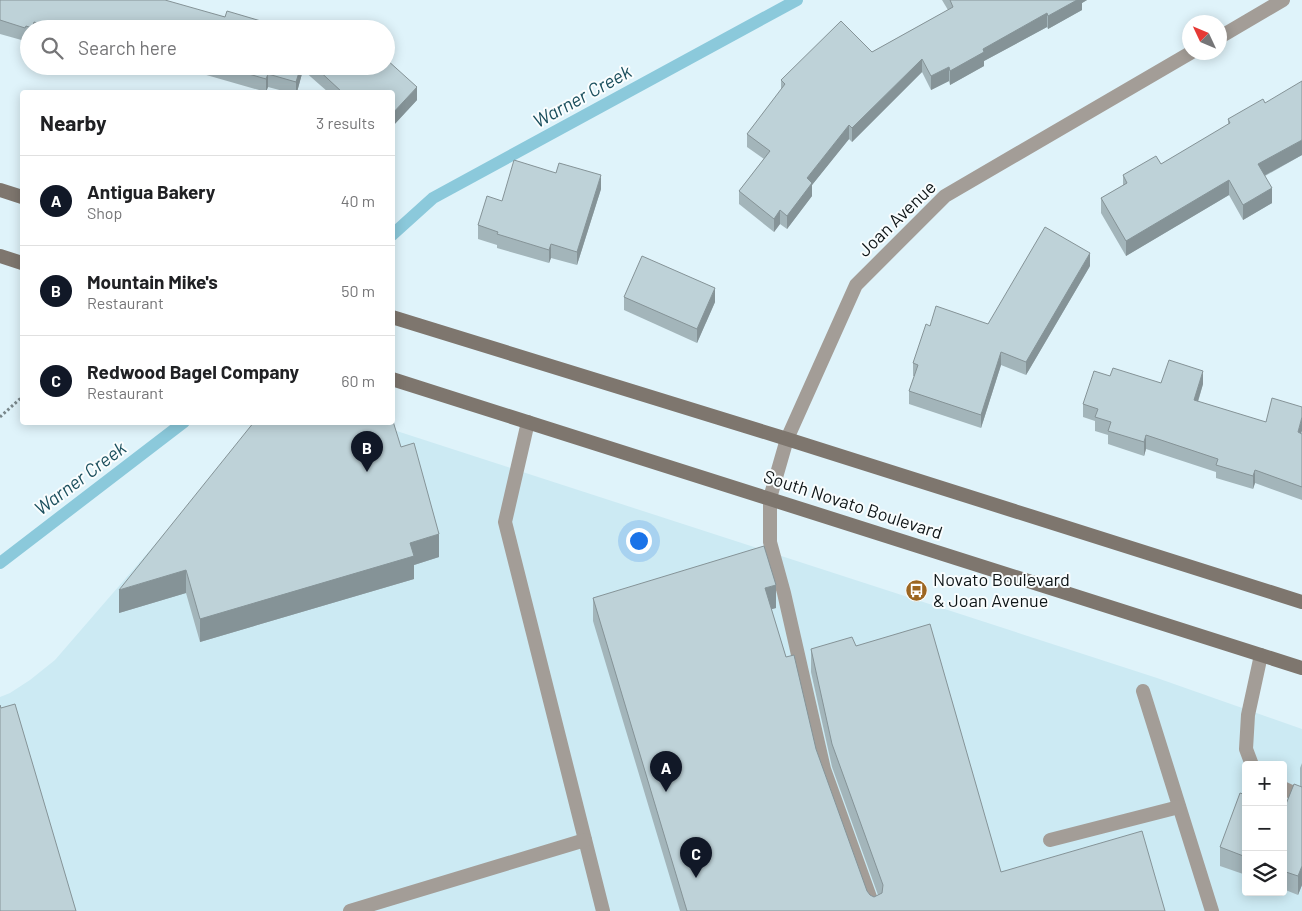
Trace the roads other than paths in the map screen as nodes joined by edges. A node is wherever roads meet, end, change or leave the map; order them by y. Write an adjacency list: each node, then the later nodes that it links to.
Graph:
1 (1283, 0): 2 (street)
2 (1227, 33)
3 (1182, 58): 11 (street, Joan Avenue)
4 (0, 190): 5 (main road)
5 (20, 196)
6 (0, 256): 7 (main road)
7 (20, 262)
8 (395, 318): 11 (main road)
9 (395, 380): 10 (main road, South Novato Boulevard)
10 (528, 422): 12 (main road, South Novato Boulevard); 21 (street)
11 (787, 438): 12 (street, Joan Avenue); 13 (main road)
12 (770, 498): 14 (main road, South Novato Boulevard); 25 (street, Joan Avenue)
13 (1302, 602)
14 (1261, 655): 15 (main road, South Novato Boulevard); 17 (street)
15 (1302, 668)
16 (1143, 692): 20 (street)
17 (1250, 761)
18 (1287, 790): 19 (street)
19 (1302, 797)
20 (1179, 807): 22 (street); 26 (street)
21 (585, 840): 23 (street); 24 (street)
22 (1050, 840)
23 (350, 911)
24 (603, 911)
25 (875, 911)
26 (1212, 911)

